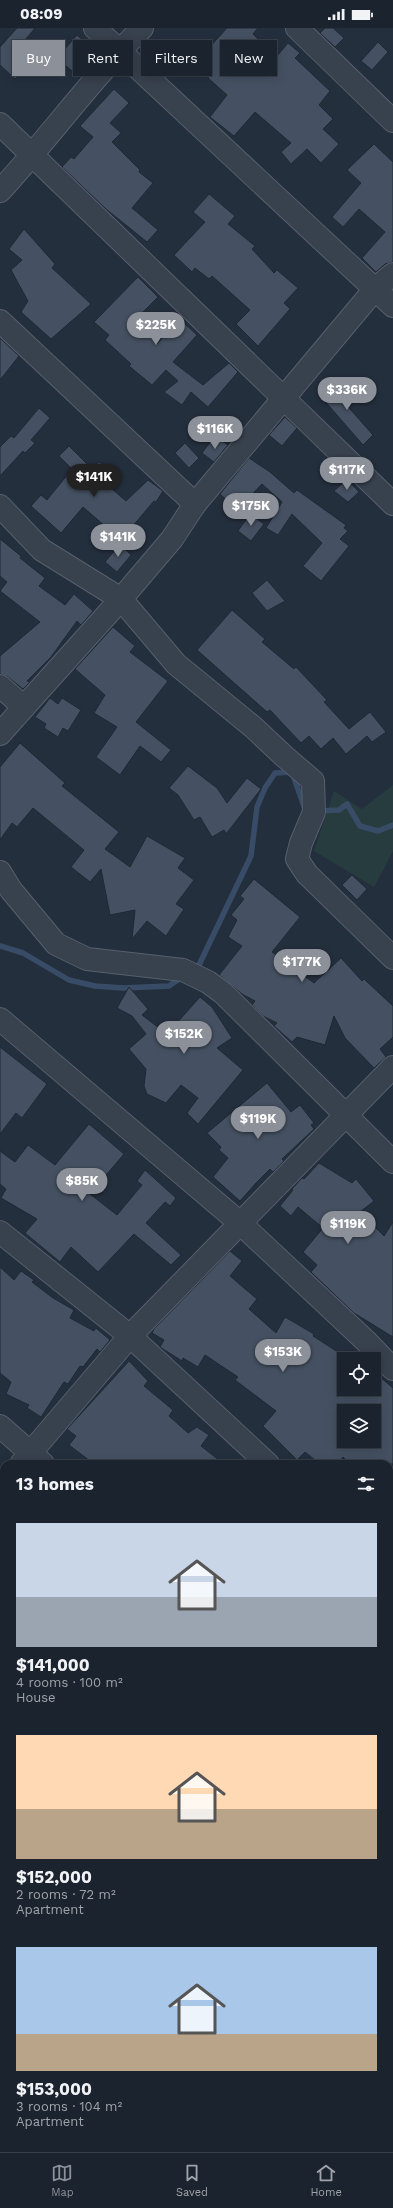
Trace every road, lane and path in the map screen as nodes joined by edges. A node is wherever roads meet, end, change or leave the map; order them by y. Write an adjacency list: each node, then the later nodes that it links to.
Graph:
1 (95, 28): 4 (street)
2 (142, 28): 5 (street)
3 (297, 28): 8 (street)
4 (108, 40)
5 (129, 40)
6 (133, 63): 13 (street)
7 (98, 76): 10 (street)
8 (393, 122)
9 (0, 124): 10 (street)
10 (33, 155): 11 (street); 16 (street)
11 (0, 191)
12 (393, 274): 13 (street)
13 (375, 289): 14 (street); 16 (street)
14 (393, 306)
15 (0, 321): 17 (street)
16 (284, 397): 17 (street); 18 (street)
17 (195, 504): 20 (street)
18 (393, 504)
19 (0, 506): 20 (street)
20 (122, 599): 22 (street); 25 (street)
21 (0, 686): 22 (street)
22 (24, 707): 23 (street)
23 (0, 734)
24 (0, 872): 28 (street)
25 (393, 958)
26 (1, 1022): 30 (street)
27 (393, 1067): 28 (street)
28 (344, 1114): 29 (street); 30 (street)
29 (393, 1162)
30 (240, 1223): 32 (street); 33 (street)
31 (0, 1232): 32 (street)
32 (130, 1336): 35 (street); 36 (street)
33 (393, 1369)
34 (0, 1426): 35 (street)
35 (32, 1460)
36 (264, 1460)

